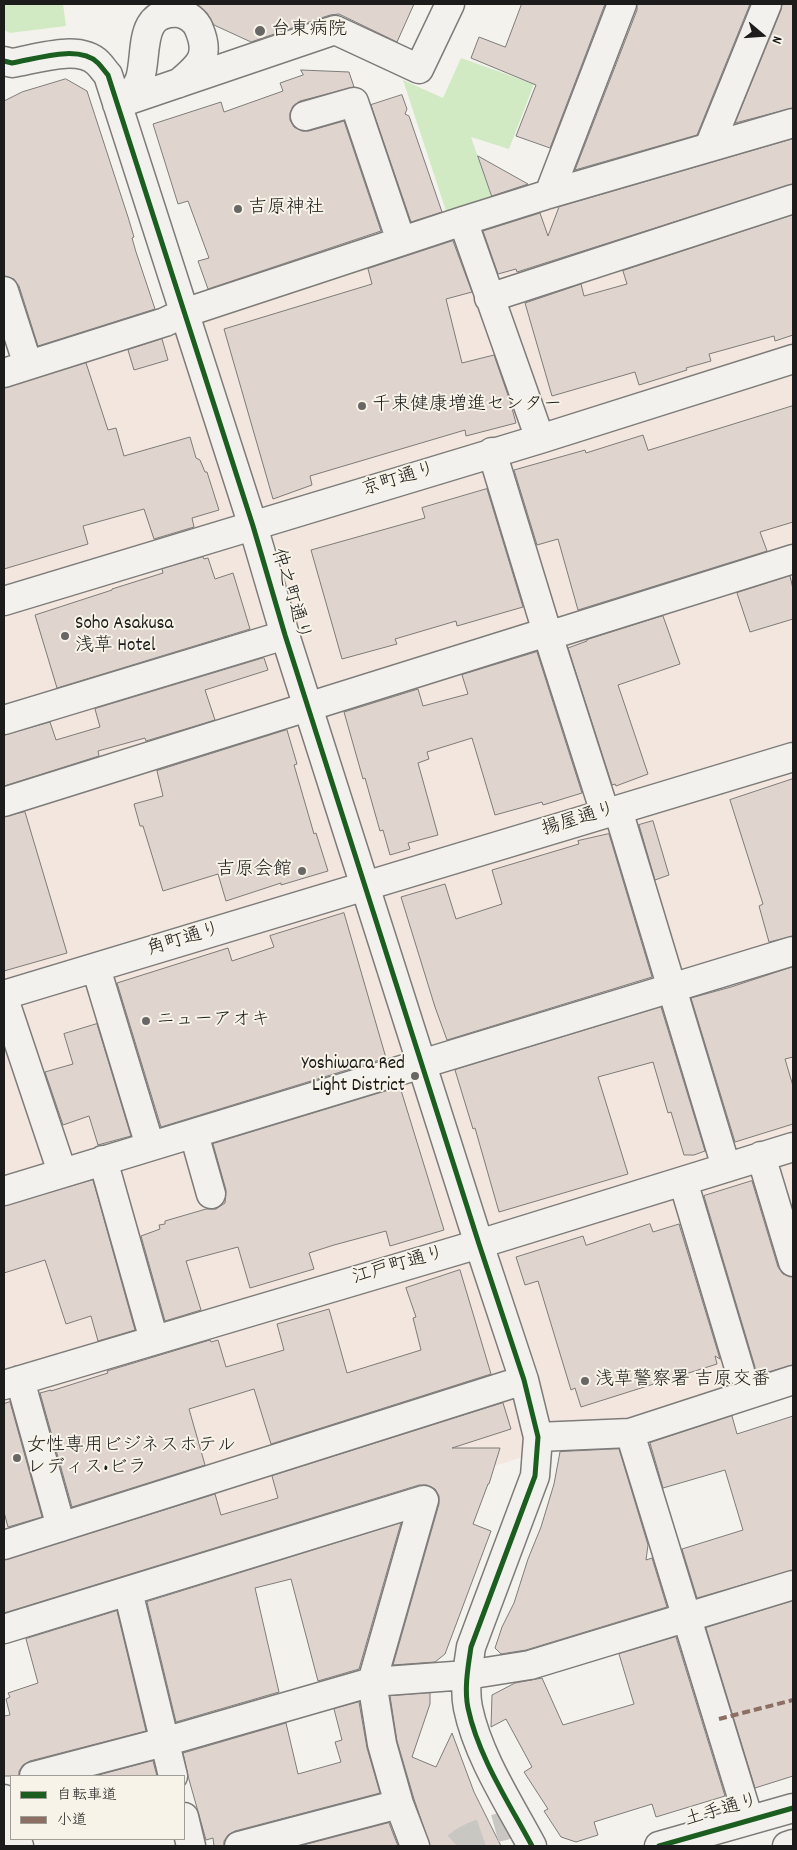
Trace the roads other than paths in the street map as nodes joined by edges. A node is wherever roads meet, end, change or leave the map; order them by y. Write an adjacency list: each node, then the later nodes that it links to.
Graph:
1 (450, 4): 5 (street)
2 (622, 4): 10 (street)
3 (766, 4): 9 (street)
4 (7, 69): 6 (street, 仲之町通り)
5 (179, 83): 6 (street); 6 (street)
6 (117, 104): 16 (street, 仲之町通り)
7 (305, 116): 13 (street)
8 (793, 122): 9 (street)
9 (709, 147): 10 (street)
10 (549, 194): 12 (street)
11 (793, 199): 15 (street)
12 (463, 221): 13 (street); 15 (street)
13 (402, 241): 16 (street)
14 (4, 291): 18 (street)
15 (489, 298): 19 (street)
16 (184, 314): 18 (street); 21 (street, 仲之町通り)
17 (793, 359): 19 (street, 京町通り)
18 (16, 369)
19 (540, 439): 20 (street, 京町通り)
20 (492, 452): 21 (street, 京町通り); 24 (street)
21 (253, 526): 23 (street, 京町通り); 25 (street, 仲之町通り)
22 (793, 561): 24 (street)
23 (4, 601)
24 (547, 632): 26 (street); 30 (street)
25 (285, 635): 26 (street, 仲之町通り); 27 (street)
26 (308, 706): 29 (street); 31 (street, 仲之町通り)
27 (4, 720)
28 (793, 757): 30 (street, 揚屋通り)
29 (4, 802)
30 (611, 812): 31 (street, 揚屋通り); 34 (street)
31 (364, 886): 33 (street, 角町通り); 37 (street, 仲之町通り)
32 (793, 951): 34 (street)
33 (96, 968): 35 (street, 角町通り); 39 (street)
34 (671, 988): 37 (street); 43 (street)
35 (4, 995)
36 (4, 999): 44 (street)
37 (422, 1064): 38 (street); 48 (street, 仲之町通り)
38 (194, 1134): 39 (street); 47 (street)
39 (150, 1146): 42 (street)
40 (793, 1147): 41 (street, 江戸町通り)
41 (761, 1156): 43 (street, 江戸町通り); 49 (street)
42 (103, 1160): 44 (street); 50 (street)
43 (726, 1167): 45 (street, 江戸町通り)
44 (62, 1172): 46 (street)
45 (683, 1180): 48 (street, 江戸町通り); 51 (street)
46 (4, 1190)
47 (211, 1194)
48 (478, 1244): 50 (street, 江戸町通り); 52 (street, 仲之町通り)
49 (793, 1262)
50 (154, 1340): 54 (street, 江戸町通り)
51 (740, 1371)
52 (524, 1380): 56 (street, 仲之町通り); 57 (street)
53 (793, 1380): 55 (street)
54 (12, 1382): 57 (street)
55 (630, 1433): 56 (street); 61 (street)
56 (538, 1437): 63 (street, 仲之町通り)
57 (61, 1528): 58 (street)
58 (4, 1545)
59 (793, 1585): 61 (street)
60 (128, 1591): 62 (street); 64 (street); 65 (street)
61 (688, 1618): 63 (street); 72 (street)
62 (4, 1629)
63 (467, 1675): 64 (street); 78 (street, 仲之町通り)
64 (372, 1682): 65 (street); 69 (street)
65 (164, 1742): 66 (street); 67 (street)
66 (38, 1775)
67 (173, 1775)
68 (4, 1799): 71 (street)
69 (399, 1804): 76 (street); 77 (street)
70 (793, 1808): 72 (street, 土手通り)
71 (10, 1820)
72 (749, 1820): 79 (street, 土手通り)
73 (185, 1821): 75 (street)
74 (793, 1844): 80 (street)
75 (192, 1846)
76 (239, 1846)
77 (415, 1846)
78 (532, 1846)
79 (659, 1846)
80 (787, 1846)

